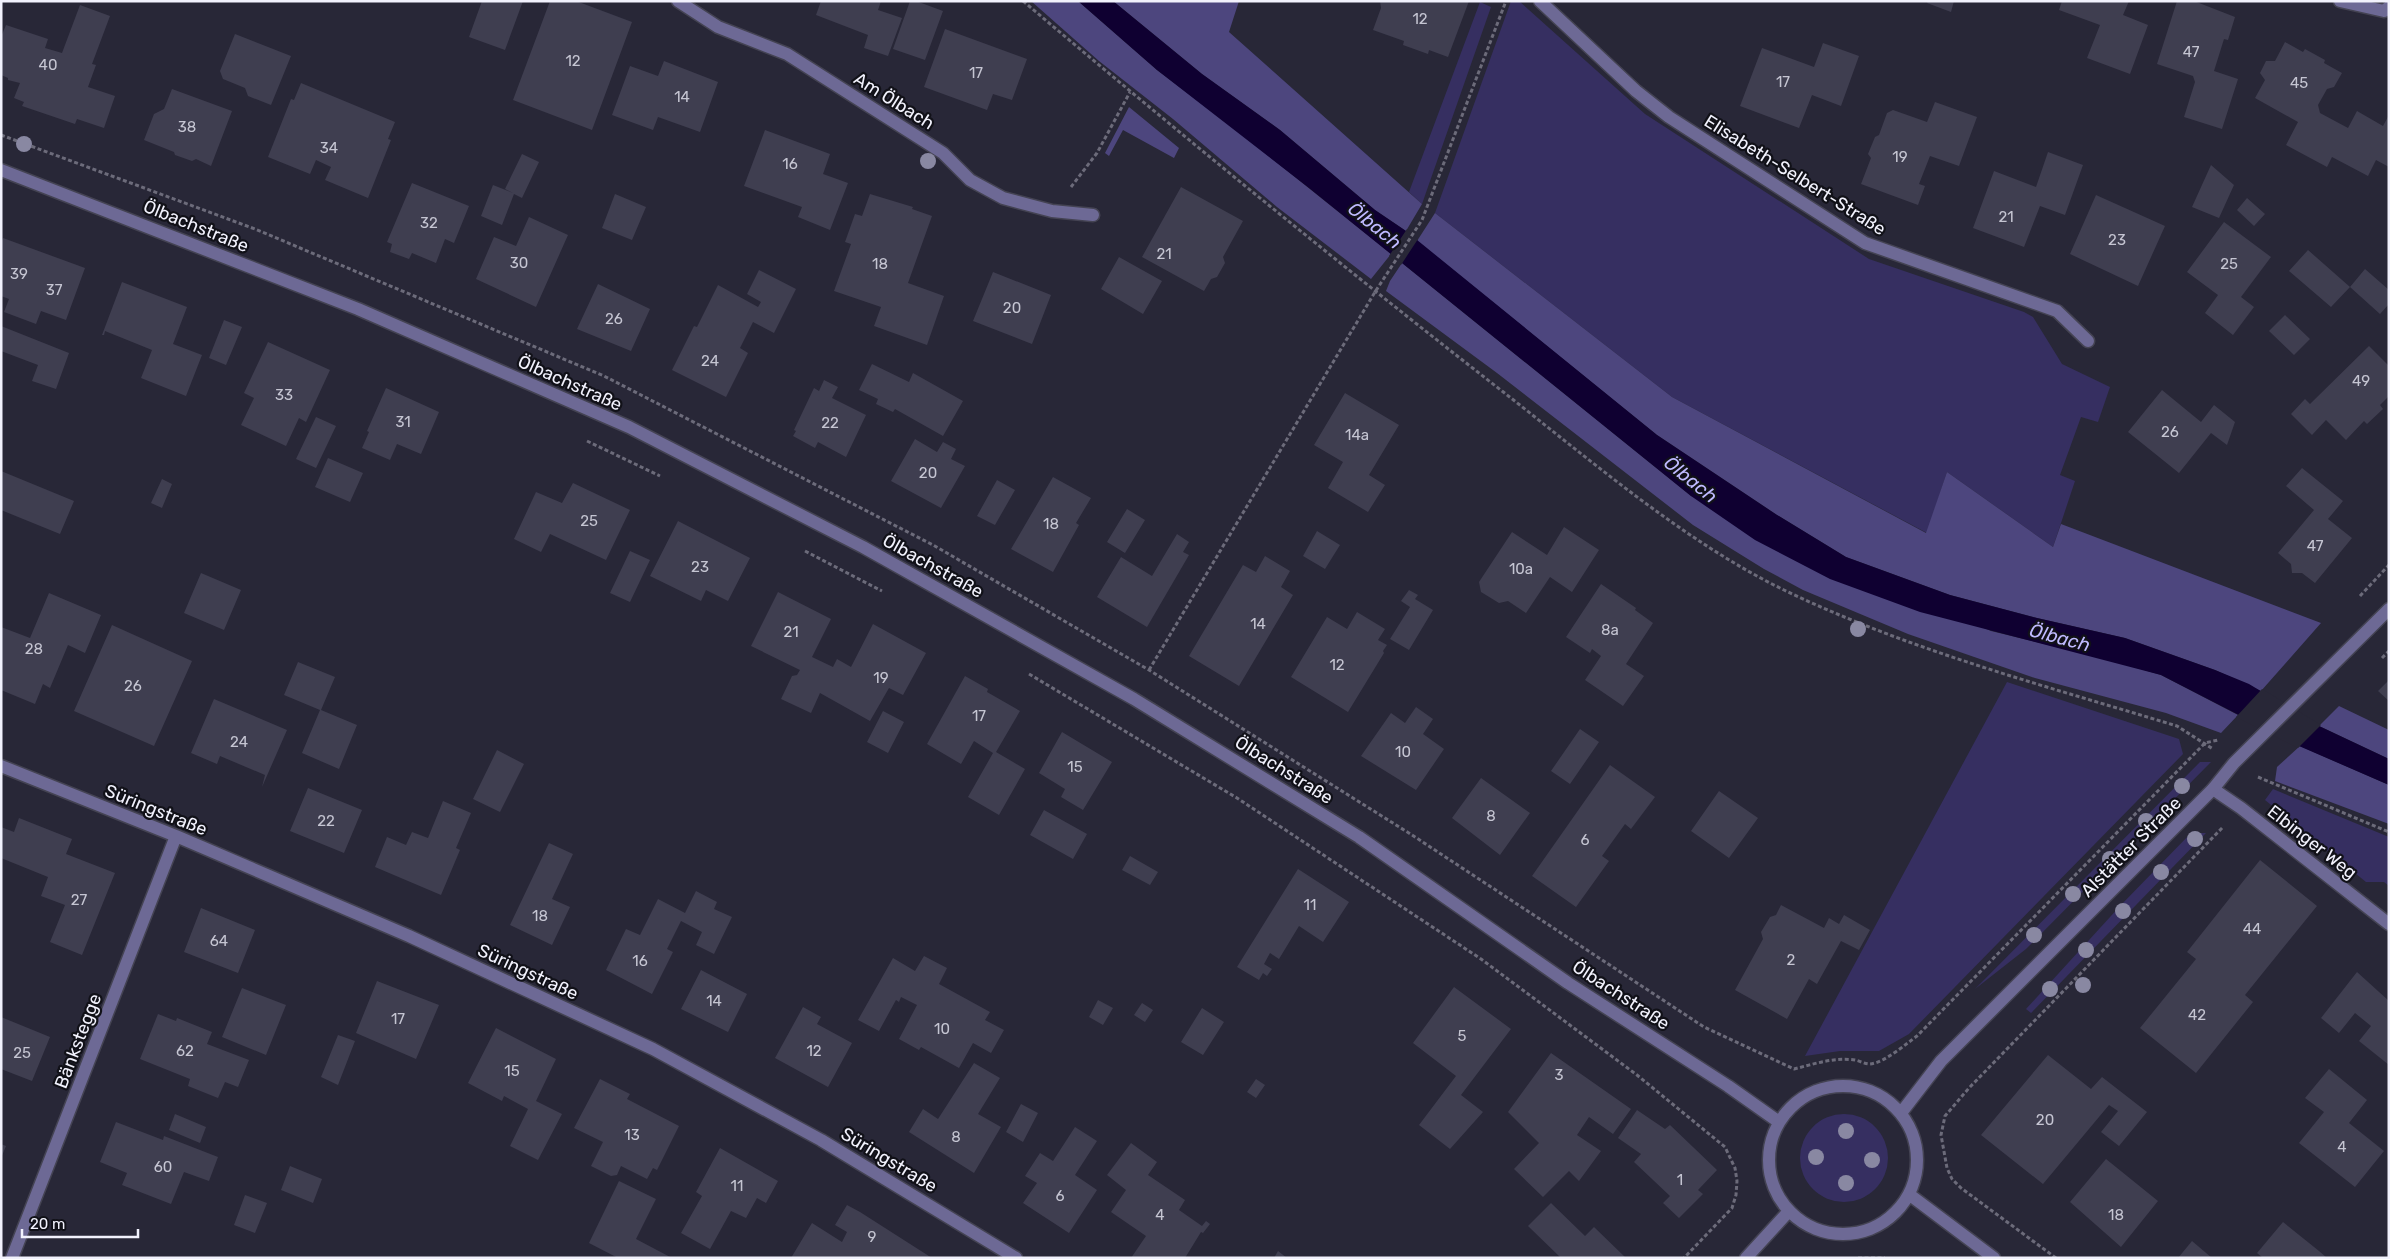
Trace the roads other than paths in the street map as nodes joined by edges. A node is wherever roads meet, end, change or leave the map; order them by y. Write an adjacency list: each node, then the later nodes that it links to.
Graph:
1 (678, 1): 6 (street, Am Ölbach)
2 (1540, 1): 7 (street, Elisabeth-Selbert-Straße)
3 (2340, 1): 4 (street)
4 (2389, 7)
5 (1, 170): 14 (street, Ölbachstraße)
6 (1093, 215)
7 (2088, 341)
8 (2389, 609): 10 (street, Alstätter Straße)
9 (1, 766): 11 (street, Süringstraße)
10 (2213, 789): 12 (street, Elbinger Weg); 13 (street, Alstätter Straße)
11 (176, 836): 17 (street, Bänkstegge); 18 (street, Süringstraße)
12 (2389, 924)
13 (1901, 1113): 14 (street); 15 (street)
14 (1779, 1122): 16 (street)
15 (1910, 1195): 16 (street); 20 (street)
16 (1789, 1211): 19 (street)
17 (12, 1258)
18 (1016, 1258)
19 (1746, 1258)
20 (1994, 1258)

